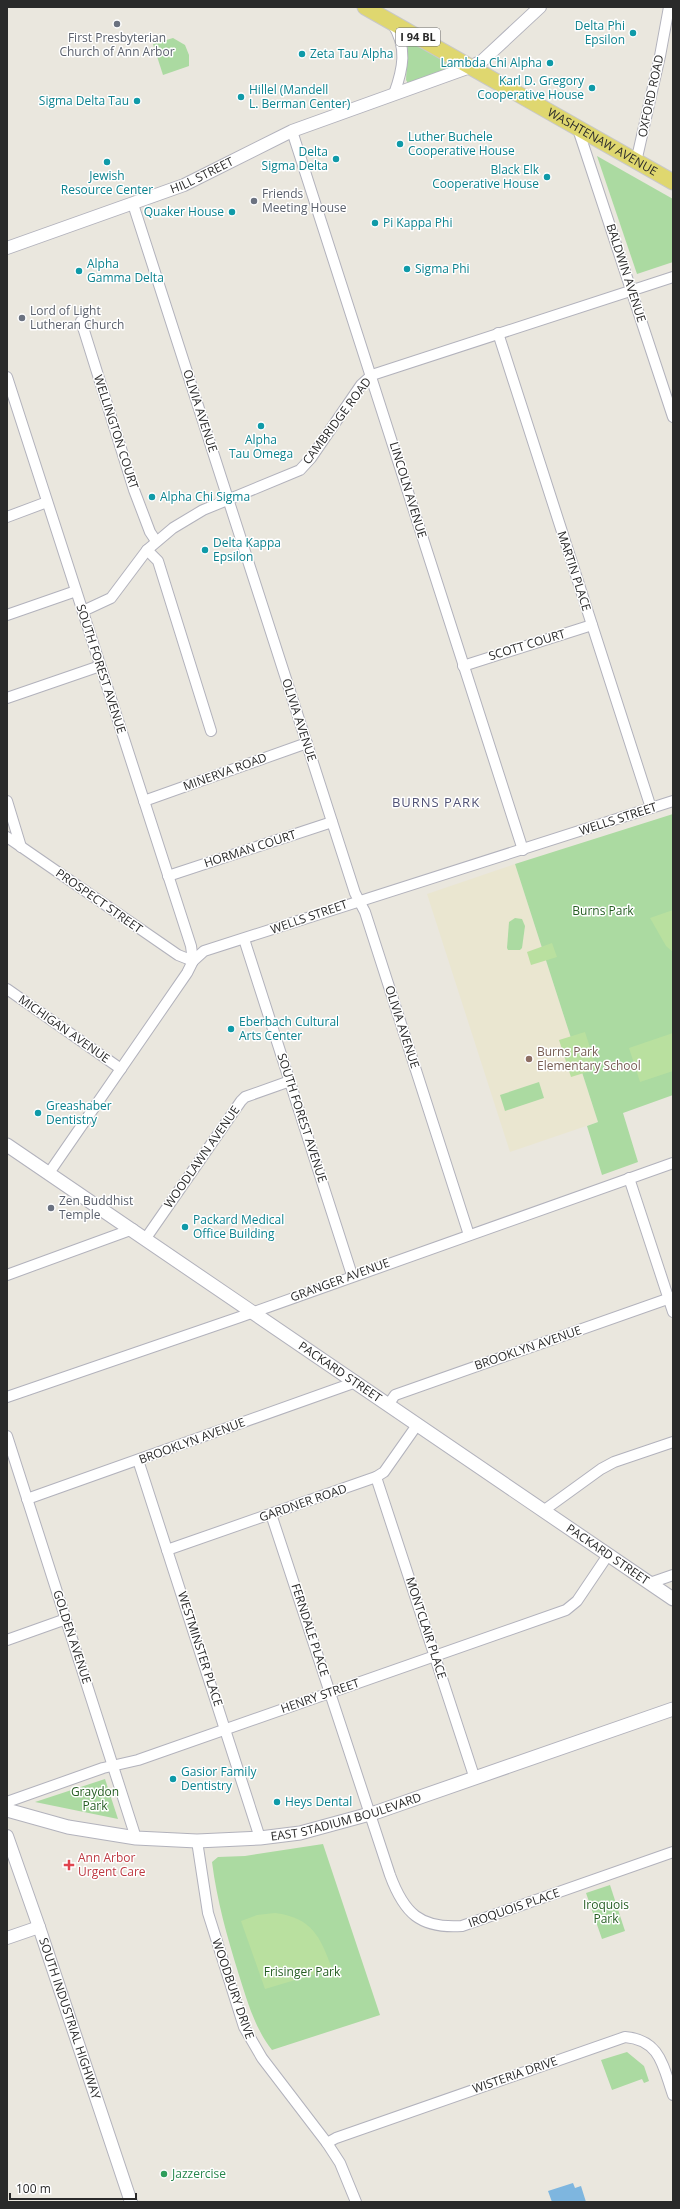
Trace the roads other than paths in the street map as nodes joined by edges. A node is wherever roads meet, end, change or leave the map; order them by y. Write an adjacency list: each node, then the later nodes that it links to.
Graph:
1 (365, 7): 4 (main road, WASHTENAW AVENUE / I 94 BL)
2 (540, 7): 5 (street, HILL STREET)
3 (669, 7): 9 (street, OXFORD ROAD)
4 (392, 23): 5 (main road, WASHTENAW AVENUE / I 94 BL); 6 (street)
5 (470, 67): 6 (street, HILL STREET); 7 (main road, WASHTENAW AVENUE / I 94 BL)
6 (394, 94): 8 (street, HILL STREET)
7 (578, 129): 9 (main road, WASHTENAW AVENUE / I 94 BL); 14 (street, BALDWIN AVENUE)
8 (292, 131): 11 (street, HILL STREET); 17 (street, LINCOLN AVENUE)
9 (636, 162): 10 (main road, WASHTENAW AVENUE / I 94 BL)
10 (673, 182)
11 (133, 204): 12 (street, HILL STREET); 20 (street, OLIVIA AVENUE)
12 (7, 248)
13 (673, 277): 14 (street, CAMBRIDGE ROAD)
14 (631, 290): 16 (street, CAMBRIDGE ROAD); 19 (street, BALDWIN AVENUE)
15 (81, 321): 23 (street, WELLINGTON COURT)
16 (498, 334): 17 (street, CAMBRIDGE ROAD); 28 (street, MARTIN PLACE)
17 (372, 375): 20 (street, CAMBRIDGE ROAD); 30 (street, LINCOLN AVENUE)
18 (7, 377): 21 (street, SOUTH FOREST AVENUE)
19 (673, 417)
20 (229, 500): 23 (street, CAMBRIDGE ROAD); 33 (street, OLIVIA AVENUE)
21 (47, 502): 22 (street); 25 (street, SOUTH FOREST AVENUE)
22 (7, 517)
23 (156, 541): 24 (street, CAMBRIDGE ROAD)
24 (147, 550): 26 (street, CAMBRIDGE ROAD); 32 (street)
25 (76, 591): 26 (street, SOUTH FOREST AVENUE); 27 (street)
26 (83, 611): 29 (street, SOUTH FOREST AVENUE)
27 (7, 615)
28 (592, 625): 30 (street, SCOTT COURT); 37 (street, MARTIN PLACE)
29 (100, 666): 31 (street); 35 (street, SOUTH FOREST AVENUE)
30 (463, 666): 41 (street, LINCOLN AVENUE)
31 (7, 698)
32 (211, 731)
33 (307, 743): 35 (street, MINERVA ROAD); 38 (street, OLIVIA AVENUE)
34 (7, 801): 40 (street)
35 (144, 801): 42 (street, SOUTH FOREST AVENUE)
36 (673, 801): 37 (street, WELLS STREET)
37 (651, 808): 41 (street, WELLS STREET)
38 (332, 822): 42 (street, HORMAN COURT); 43 (street, OLIVIA AVENUE)
39 (7, 837): 40 (street, PROSPECT STREET)
40 (22, 847): 45 (street, PROSPECT STREET)
41 (523, 850): 43 (street, WELLS STREET)
42 (168, 876): 45 (street, SOUTH FOREST AVENUE)
43 (359, 900): 44 (street, WELLS STREET); 54 (street, OLIVIA AVENUE)
44 (244, 939): 45 (street, WELLS STREET); 48 (street, SOUTH FOREST AVENUE)
45 (193, 961): 47 (street, WELLS STREET)
46 (7, 989): 47 (street, MICHIGAN AVENUE)
47 (122, 1069): 51 (street, WELLS STREET)
48 (290, 1081): 55 (street, WOODLAWN AVENUE); 57 (street, SOUTH FOREST AVENUE)
49 (10, 1149): 51 (main road, PACKARD STREET)
50 (673, 1163): 52 (street, GRANGER AVENUE)
51 (49, 1173): 53 (main road, PACKARD STREET)
52 (629, 1178): 54 (street, GRANGER AVENUE); 58 (street)
53 (134, 1229): 55 (main road, PACKARD STREET); 56 (street)
54 (469, 1235): 57 (street, GRANGER AVENUE)
55 (146, 1238): 59 (main road, PACKARD STREET)
56 (7, 1274)
57 (352, 1275): 59 (street, GRANGER AVENUE)
58 (671, 1298): 60 (street); 63 (street, BROOKLYN AVENUE)
59 (253, 1312): 61 (main road, PACKARD STREET); 62 (street, GRANGER AVENUE)
60 (673, 1312)
61 (356, 1382): 63 (main road, PACKARD STREET); 67 (street, BROOKLYN AVENUE)
62 (7, 1397)
63 (388, 1405): 64 (main road, PACKARD STREET)
64 (417, 1425): 68 (street, GARDNER ROAD); 70 (main road, PACKARD STREET)
65 (7, 1436): 69 (street, GOLDEN AVENUE)
66 (673, 1442): 70 (street)
67 (138, 1460): 69 (street, BROOKLYN AVENUE); 72 (street, WESTMINSTER PLACE)
68 (376, 1477): 71 (street, GARDNER ROAD); 79 (street, MONTCLAIR PLACE)
69 (27, 1499): 77 (street, GOLDEN AVENUE)
70 (543, 1511): 73 (main road, PACKARD STREET)
71 (271, 1514): 72 (street, GARDNER ROAD); 80 (street, FERNDALE PLACE)
72 (167, 1550): 82 (street, WESTMINSTER PLACE)
73 (608, 1555): 75 (main road, PACKARD STREET); 79 (street, HENRY STREET)
74 (673, 1575): 75 (street)
75 (650, 1583): 76 (main road, PACKARD STREET)
76 (673, 1599)
77 (66, 1619): 78 (street); 83 (street, GOLDEN AVENUE)
78 (7, 1640)
79 (435, 1655): 80 (street, HENRY STREET); 84 (street, MONTCLAIR PLACE)
80 (330, 1693): 82 (street, HENRY STREET); 87 (street, FERNDALE PLACE)
81 (673, 1709): 84 (main road, EAST STADIUM BOULEVARD)
82 (226, 1729): 83 (street, HENRY STREET); 90 (street, WESTMINSTER PLACE)
83 (113, 1766): 85 (street, HENRY STREET); 89 (street, GOLDEN AVENUE)
84 (475, 1779): 87 (main road, EAST STADIUM BOULEVARD)
85 (7, 1802)
86 (7, 1810): 89 (main road, EAST STADIUM BOULEVARD)
87 (370, 1815): 90 (main road, EAST STADIUM BOULEVARD); 92 (street, IROQUOIS PLACE)
88 (7, 1836): 93 (street, SOUTH INDUSTRIAL HIGHWAY)
89 (136, 1838): 91 (main road, EAST STADIUM BOULEVARD)
90 (260, 1838): 91 (main road, EAST STADIUM BOULEVARD)
91 (197, 1841): 96 (street, WOODBURY DRIVE)
92 (673, 1852)
93 (39, 1927): 94 (street); 97 (street, SOUTH INDUSTRIAL HIGHWAY)
94 (7, 1938)
95 (673, 2095): 96 (street, WISTERIA DRIVE)
96 (328, 2143): 98 (street, WOODBURY DRIVE)
97 (131, 2202)
98 (356, 2202)

